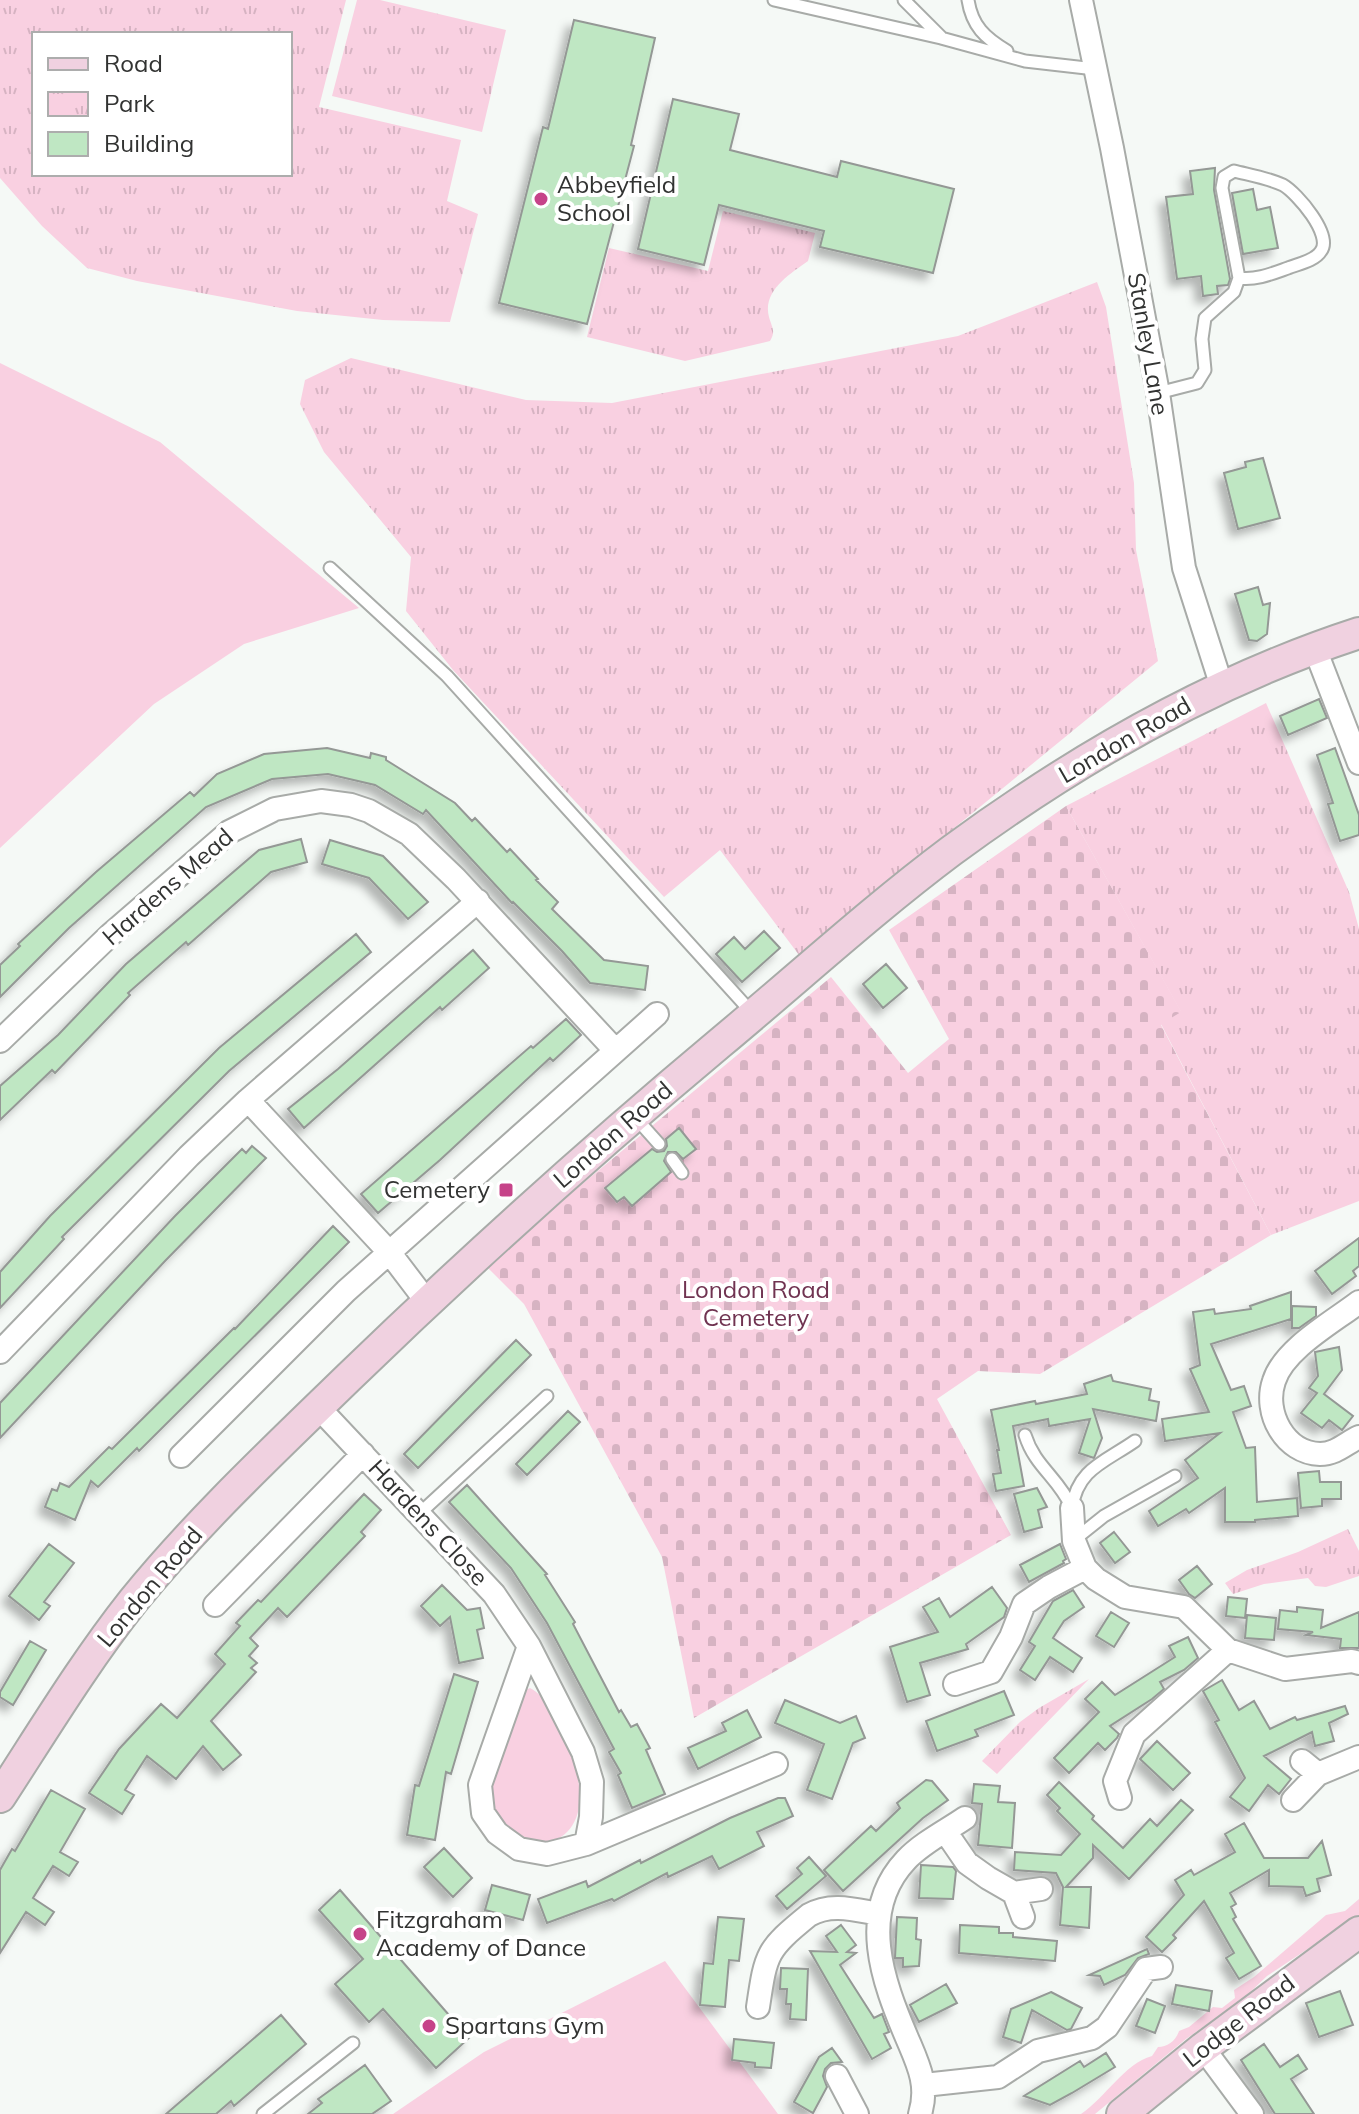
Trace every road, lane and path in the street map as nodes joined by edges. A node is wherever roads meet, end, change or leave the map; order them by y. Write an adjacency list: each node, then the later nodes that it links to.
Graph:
1 (774, 0): 5 (lane)
2 (904, 0): 5 (lane)
3 (968, 0): 6 (lane)
4 (1081, 0): 7 (street, Stanley Lane)
5 (941, 38): 6 (lane)
6 (1025, 61): 7 (lane)
7 (1095, 69): 9 (street, Stanley Lane)
8 (1239, 278): 8 (lane); 9 (lane)
9 (1158, 393): 13 (street, Stanley Lane)
10 (330, 568): 17 (lane)
11 (1359, 633): 12 (street, London Road)
12 (1315, 649): 13 (street, London Road); 14 (street)
13 (1222, 687): 17 (street, London Road)
14 (1359, 763)
15 (478, 901): 18 (street, Hardens Mead); 19 (street, Hardens Mead); 20 (street)
16 (657, 1014): 19 (street)
17 (754, 1015): 21 (street, London Road)
18 (0, 1041)
19 (615, 1050): 25 (street)
20 (248, 1100): 25 (street); 28 (street)
21 (634, 1116): 22 (lane); 26 (street, London Road)
22 (659, 1144)
23 (672, 1159): 24 (lane)
24 (682, 1173)
25 (389, 1252): 26 (street); 35 (street)
26 (427, 1302): 30 (street, London Road)
27 (1359, 1302): 32 (street)
28 (0, 1352)
29 (547, 1396): 38 (lane)
30 (318, 1407): 34 (street, Hardens Close); 48 (street, London Road)
31 (1025, 1435): 37 (lane)
32 (1359, 1437)
33 (1135, 1441): 37 (lane)
34 (363, 1454): 38 (street, Hardens Close); 41 (street)
35 (181, 1456)
36 (1175, 1476): 39 (lane)
37 (1072, 1508): 39 (street)
38 (419, 1514): 42 (street, Hardens Close)
39 (1074, 1541): 40 (street)
40 (1085, 1568): 43 (street); 45 (street)
41 (215, 1605)
42 (529, 1646): 53 (street, Hardens Close); 53 (street)
43 (1228, 1650): 44 (street); 49 (street)
44 (1359, 1663)
45 (955, 1684)
46 (1359, 1757): 50 (street)
47 (776, 1764): 53 (street)
48 (0, 1797)
49 (1120, 1798)
50 (1293, 1800)
51 (965, 1818): 52 (street)
52 (945, 1831): 55 (street); 56 (street)
53 (586, 1844)
54 (1041, 1889): 55 (street)
55 (1014, 1893): 57 (street)
56 (879, 1914): 60 (street); 64 (street)
57 (1023, 1917)
58 (1359, 1932): 62 (street, Lodge Road)
59 (1149, 1965): 64 (street)
60 (758, 2007)
61 (353, 2043): 65 (lane)
62 (1203, 2048): 68 (street, Lodge Road); 69 (street)
63 (837, 2076): 66 (street)
64 (924, 2085): 67 (street)
65 (263, 2114)
66 (857, 2114)
67 (920, 2114)
68 (1122, 2114)
69 (1252, 2114)

